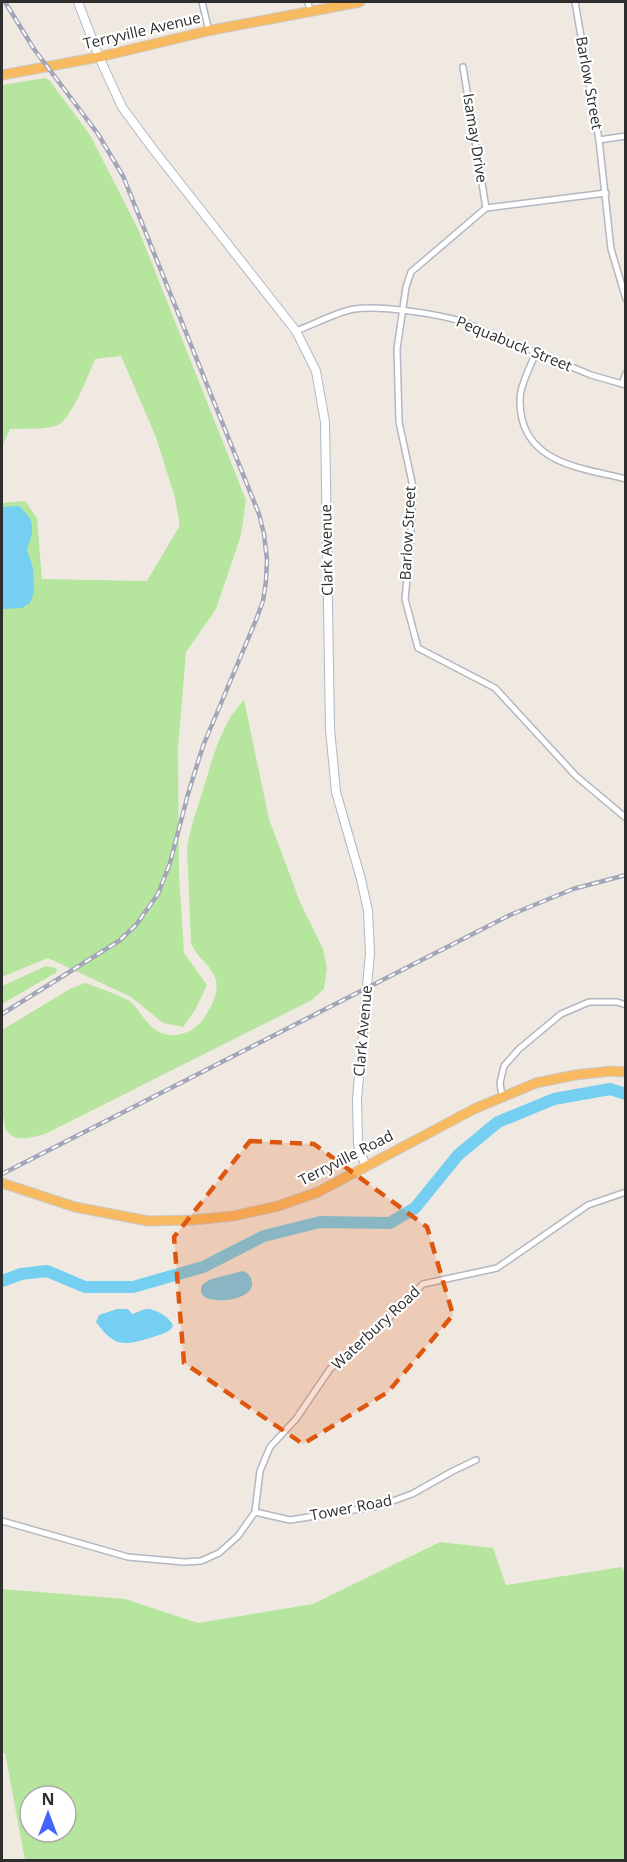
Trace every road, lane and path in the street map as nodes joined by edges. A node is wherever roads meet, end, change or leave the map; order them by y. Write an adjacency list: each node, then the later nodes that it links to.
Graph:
1 (78, 2): 7 (main road, Clark Avenue)
2 (202, 2): 6 (street)
3 (360, 2): 5 (highway, Terryville Avenue)
4 (575, 2): 11 (street, Barlow Street)
5 (309, 6): 6 (highway, Terryville Avenue)
6 (209, 31): 7 (highway, Terryville Avenue)
7 (99, 57): 9 (highway, Terryville Avenue); 16 (main road, Clark Avenue)
8 (463, 67): 13 (street, Isamay Drive)
9 (2, 75)
10 (626, 136): 11 (street)
11 (599, 140): 12 (street, Barlow Street)
12 (606, 193): 13 (street); 14 (street, Barlow Street)
13 (486, 208): 15 (street, Barlow Street)
14 (626, 299)
15 (403, 311): 16 (street, Pequabuck Street); 17 (street, Pequabuck Street); 21 (street, Barlow Street)
16 (297, 331): 25 (main road, Clark Avenue)
17 (536, 352): 19 (street, Pequabuck Street); 20 (street)
18 (626, 373): 19 (street)
19 (624, 385)
20 (626, 479)
21 (624, 815)
22 (626, 1005): 24 (street)
23 (626, 1072): 24 (highway, Terryville Road)
24 (502, 1096): 25 (highway, Terryville Road)
25 (366, 1167): 26 (highway, Terryville Road)
26 (2, 1183)
27 (626, 1192): 29 (street, Waterbury Road)
28 (476, 1460): 29 (street, Tower Road)
29 (255, 1512): 30 (street, Waterbury Road)
30 (2, 1521)

